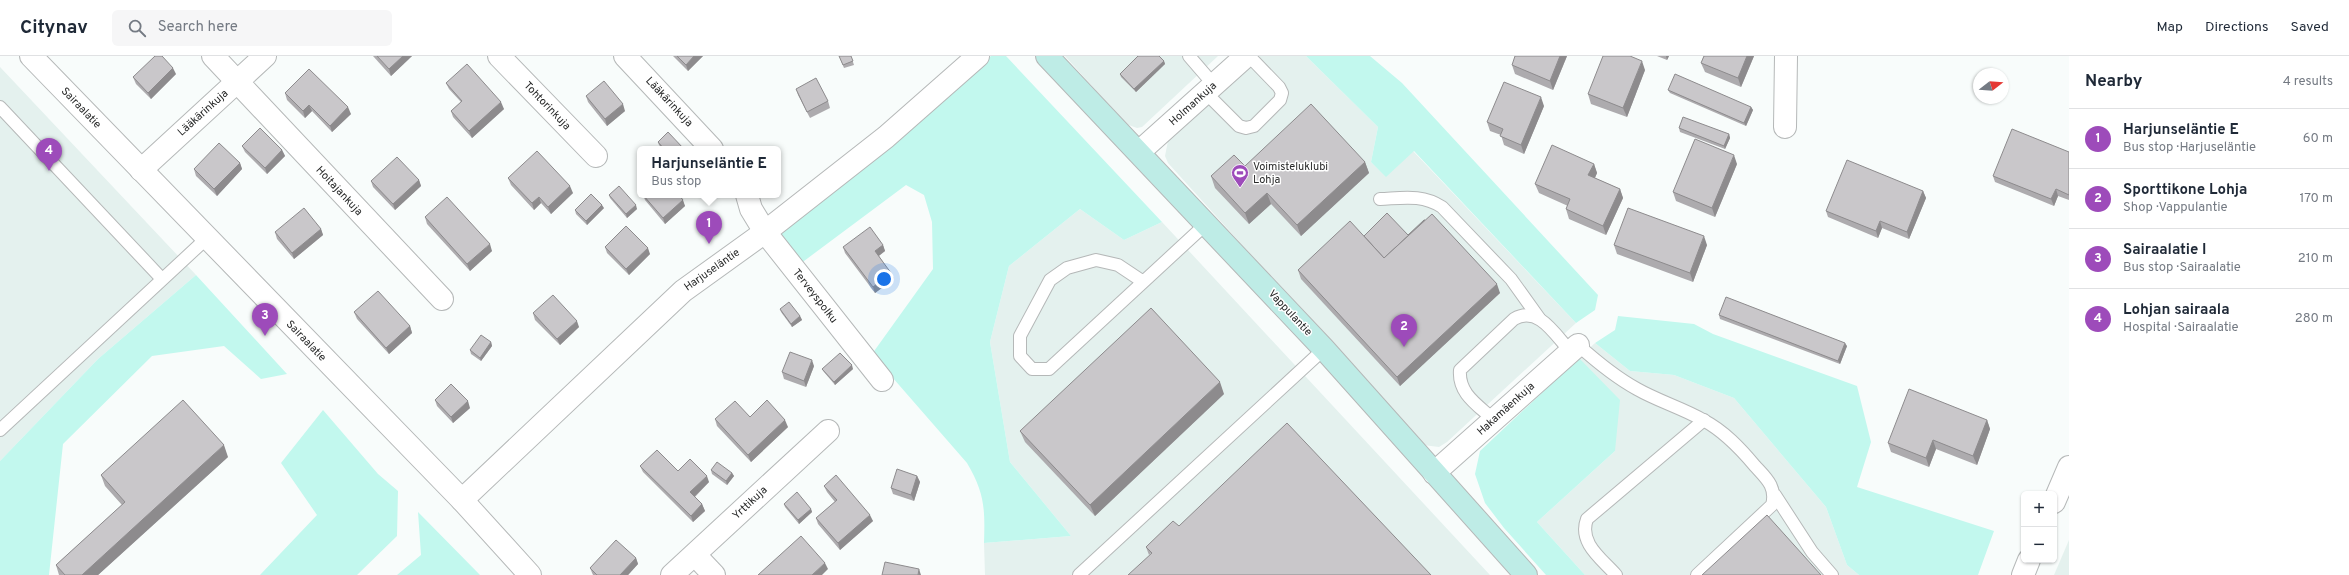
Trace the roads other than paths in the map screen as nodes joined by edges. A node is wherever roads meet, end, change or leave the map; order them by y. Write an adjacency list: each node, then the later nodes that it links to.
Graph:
1 (31, 56): 18 (street, Sairaalatie)
2 (213, 56): 11 (street, Hoitajankuja)
3 (265, 56): 11 (street, Lääkärinkuja)
4 (499, 56): 17 (street, Tohtorinkuja)
5 (625, 56): 15 (street, Lääkärinkuja)
6 (978, 56): 22 (street, Harjuseläntie)
7 (1047, 56): 16 (street, Vappulantie)
8 (1189, 56): 12 (lane)
9 (1248, 56): 12 (street, Holmankuja); 12 (lane)
10 (1786, 56): 14 (street)
11 (238, 82): 18 (street, Lääkärinkuja); 26 (street, Hoitajankuja)
12 (1210, 88): 16 (street, Holmankuja)
13 (0, 107): 24 (lane)
14 (1785, 127)
15 (709, 146)
16 (1140, 152): 21 (street, Vappulantie)
17 (596, 156)
18 (141, 170): 23 (street, Sairaalatie)
19 (1380, 199): 27 (lane)
20 (749, 202): 22 (street, Terveyspolku)
21 (1206, 224): 25 (lane); 29 (street, Vappulantie)
22 (765, 232): 30 (street, Terveyspolku); 39 (street, Harjuseläntie)
23 (207, 238): 24 (lane); 39 (street, Sairaalatie)
24 (162, 279): 33 (lane)
25 (1142, 281): 25 (lane)
26 (442, 299)
27 (1539, 318): 28 (lane); 31 (lane)
28 (1574, 348): 31 (street, Hakamäenkuja); 32 (lane)
29 (1324, 350): 36 (street, Vappulantie); 45 (lane)
30 (882, 380)
31 (1494, 420): 36 (street, Hakamäenkuja)
32 (1704, 420): 37 (lane); 47 (lane)
33 (0, 430)
34 (828, 431): 40 (street, Yrttikuja)
35 (2069, 468): 38 (street)
36 (1434, 473): 46 (street, Vappulantie)
37 (1775, 495): 48 (lane); 49 (lane)
38 (2057, 495)
39 (462, 500): 42 (street, Sairaalatie)
40 (695, 555): 43 (street, Yrttikuja); 44 (street)
41 (2028, 563): 50 (street)
42 (530, 575)
43 (672, 575)
44 (714, 575)
45 (1079, 575)
46 (1526, 575)
47 (1616, 575)
48 (1697, 575)
49 (1832, 575)
50 (2023, 575)

